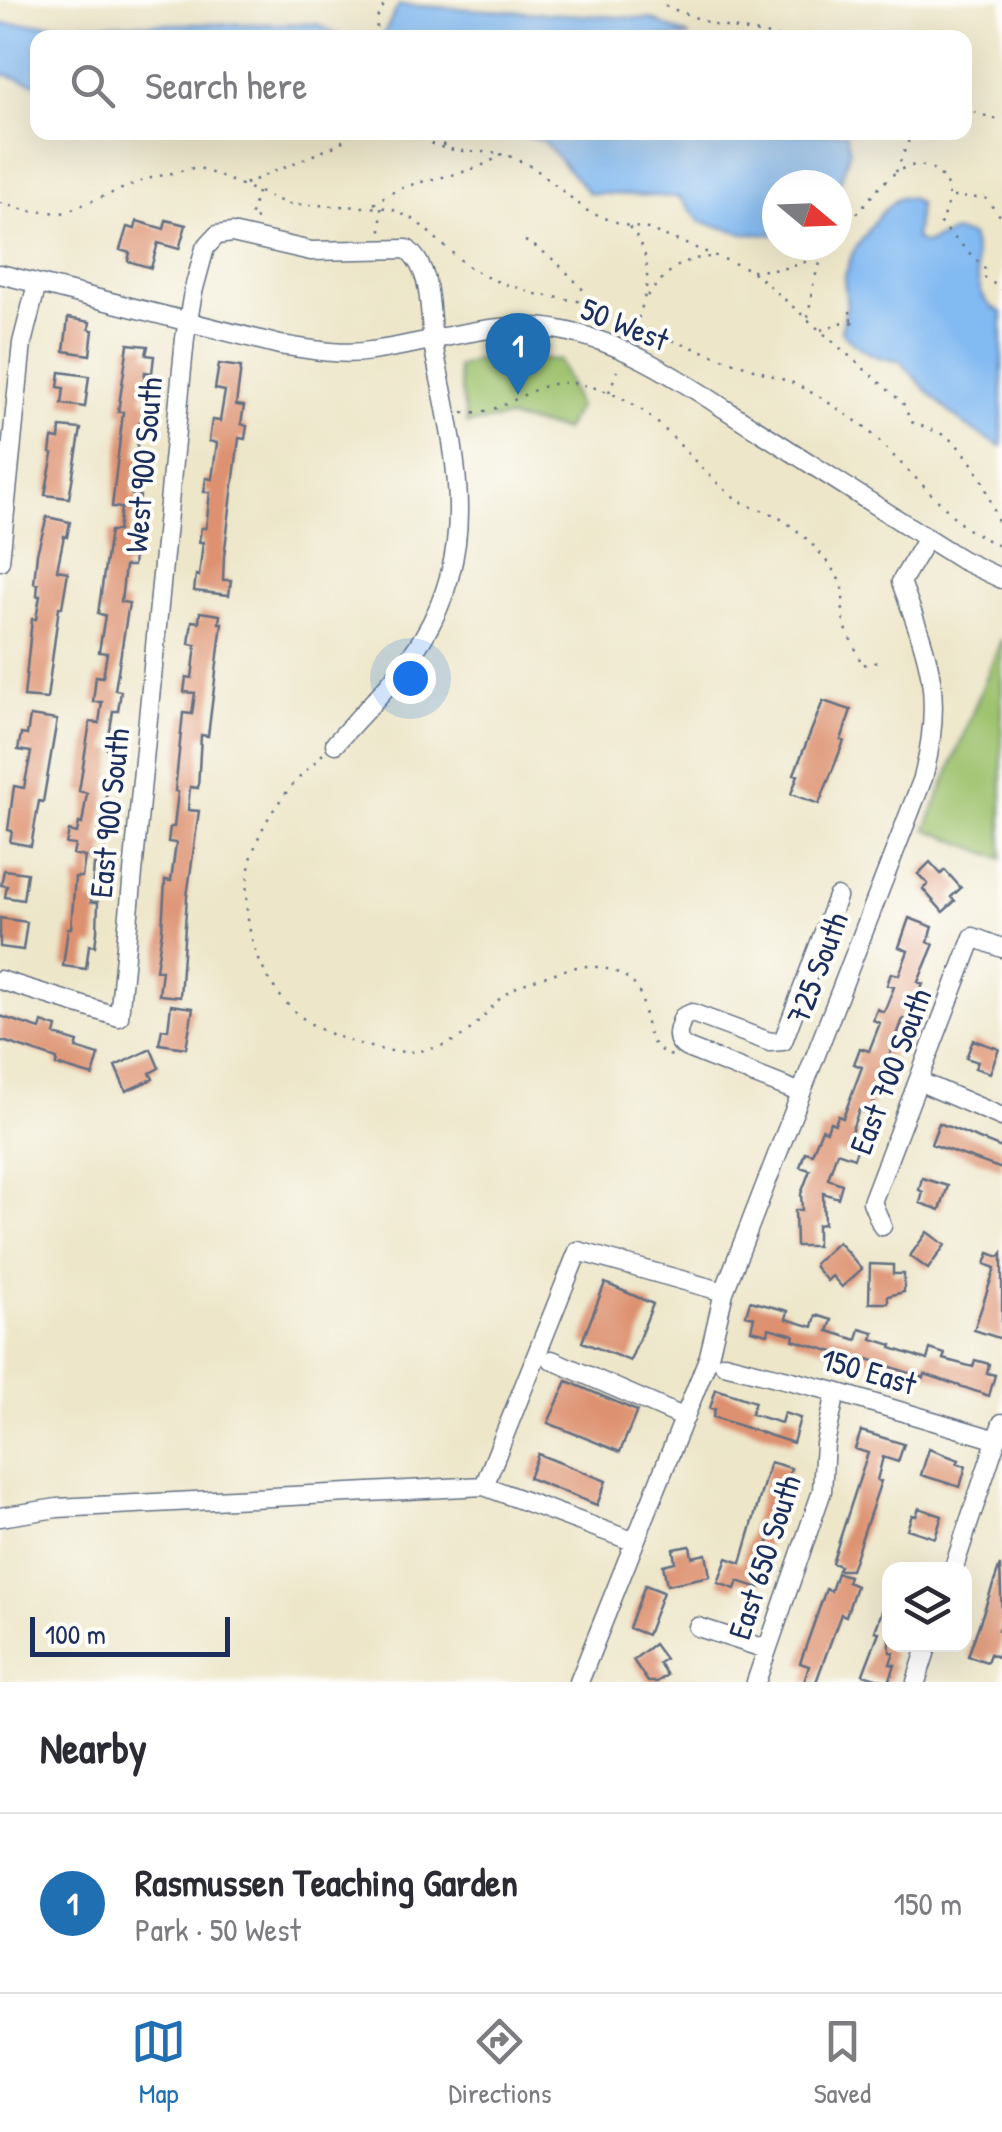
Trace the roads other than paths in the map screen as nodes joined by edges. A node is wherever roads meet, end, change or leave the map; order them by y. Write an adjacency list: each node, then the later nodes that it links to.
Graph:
1 (0, 274): 2 (street, 50 West)
2 (37, 284): 3 (street, 50 West); 6 (street)
3 (188, 320): 4 (street, 50 West); 4 (street, West 900 South); 8 (street, West 900 South)
4 (432, 337): 5 (street, 50 West); 9 (street)
5 (927, 538): 7 (street, 50 West); 14 (street, 725 South)
6 (0, 561)
7 (1002, 578)
8 (159, 615): 12 (street, East 900 South)
9 (336, 744)
10 (838, 896): 14 (street)
11 (1002, 948): 13 (street, East 700 South)
12 (0, 980)
13 (918, 1081): 15 (street); 16 (street, East 700 South)
14 (801, 1094): 17 (street, 725 South)
15 (1002, 1116)
16 (882, 1226)
17 (724, 1292): 21 (street, 725 South); 23 (street)
18 (552, 1360): 21 (street)
19 (724, 1364): 20 (street, 150 East)
20 (836, 1392): 22 (street, 150 East); 28 (street, East 650 South)
21 (686, 1418): 25 (street, 725 South)
22 (999, 1431): 26 (street)
23 (484, 1486): 24 (street); 25 (street)
24 (0, 1517)
25 (635, 1542): 30 (street, 725 South)
26 (956, 1562)
27 (698, 1627): 28 (street)
28 (766, 1649): 31 (street, East 650 South)
29 (925, 1652): 32 (street)
30 (580, 1682)
31 (756, 1682)
32 (916, 1682)

